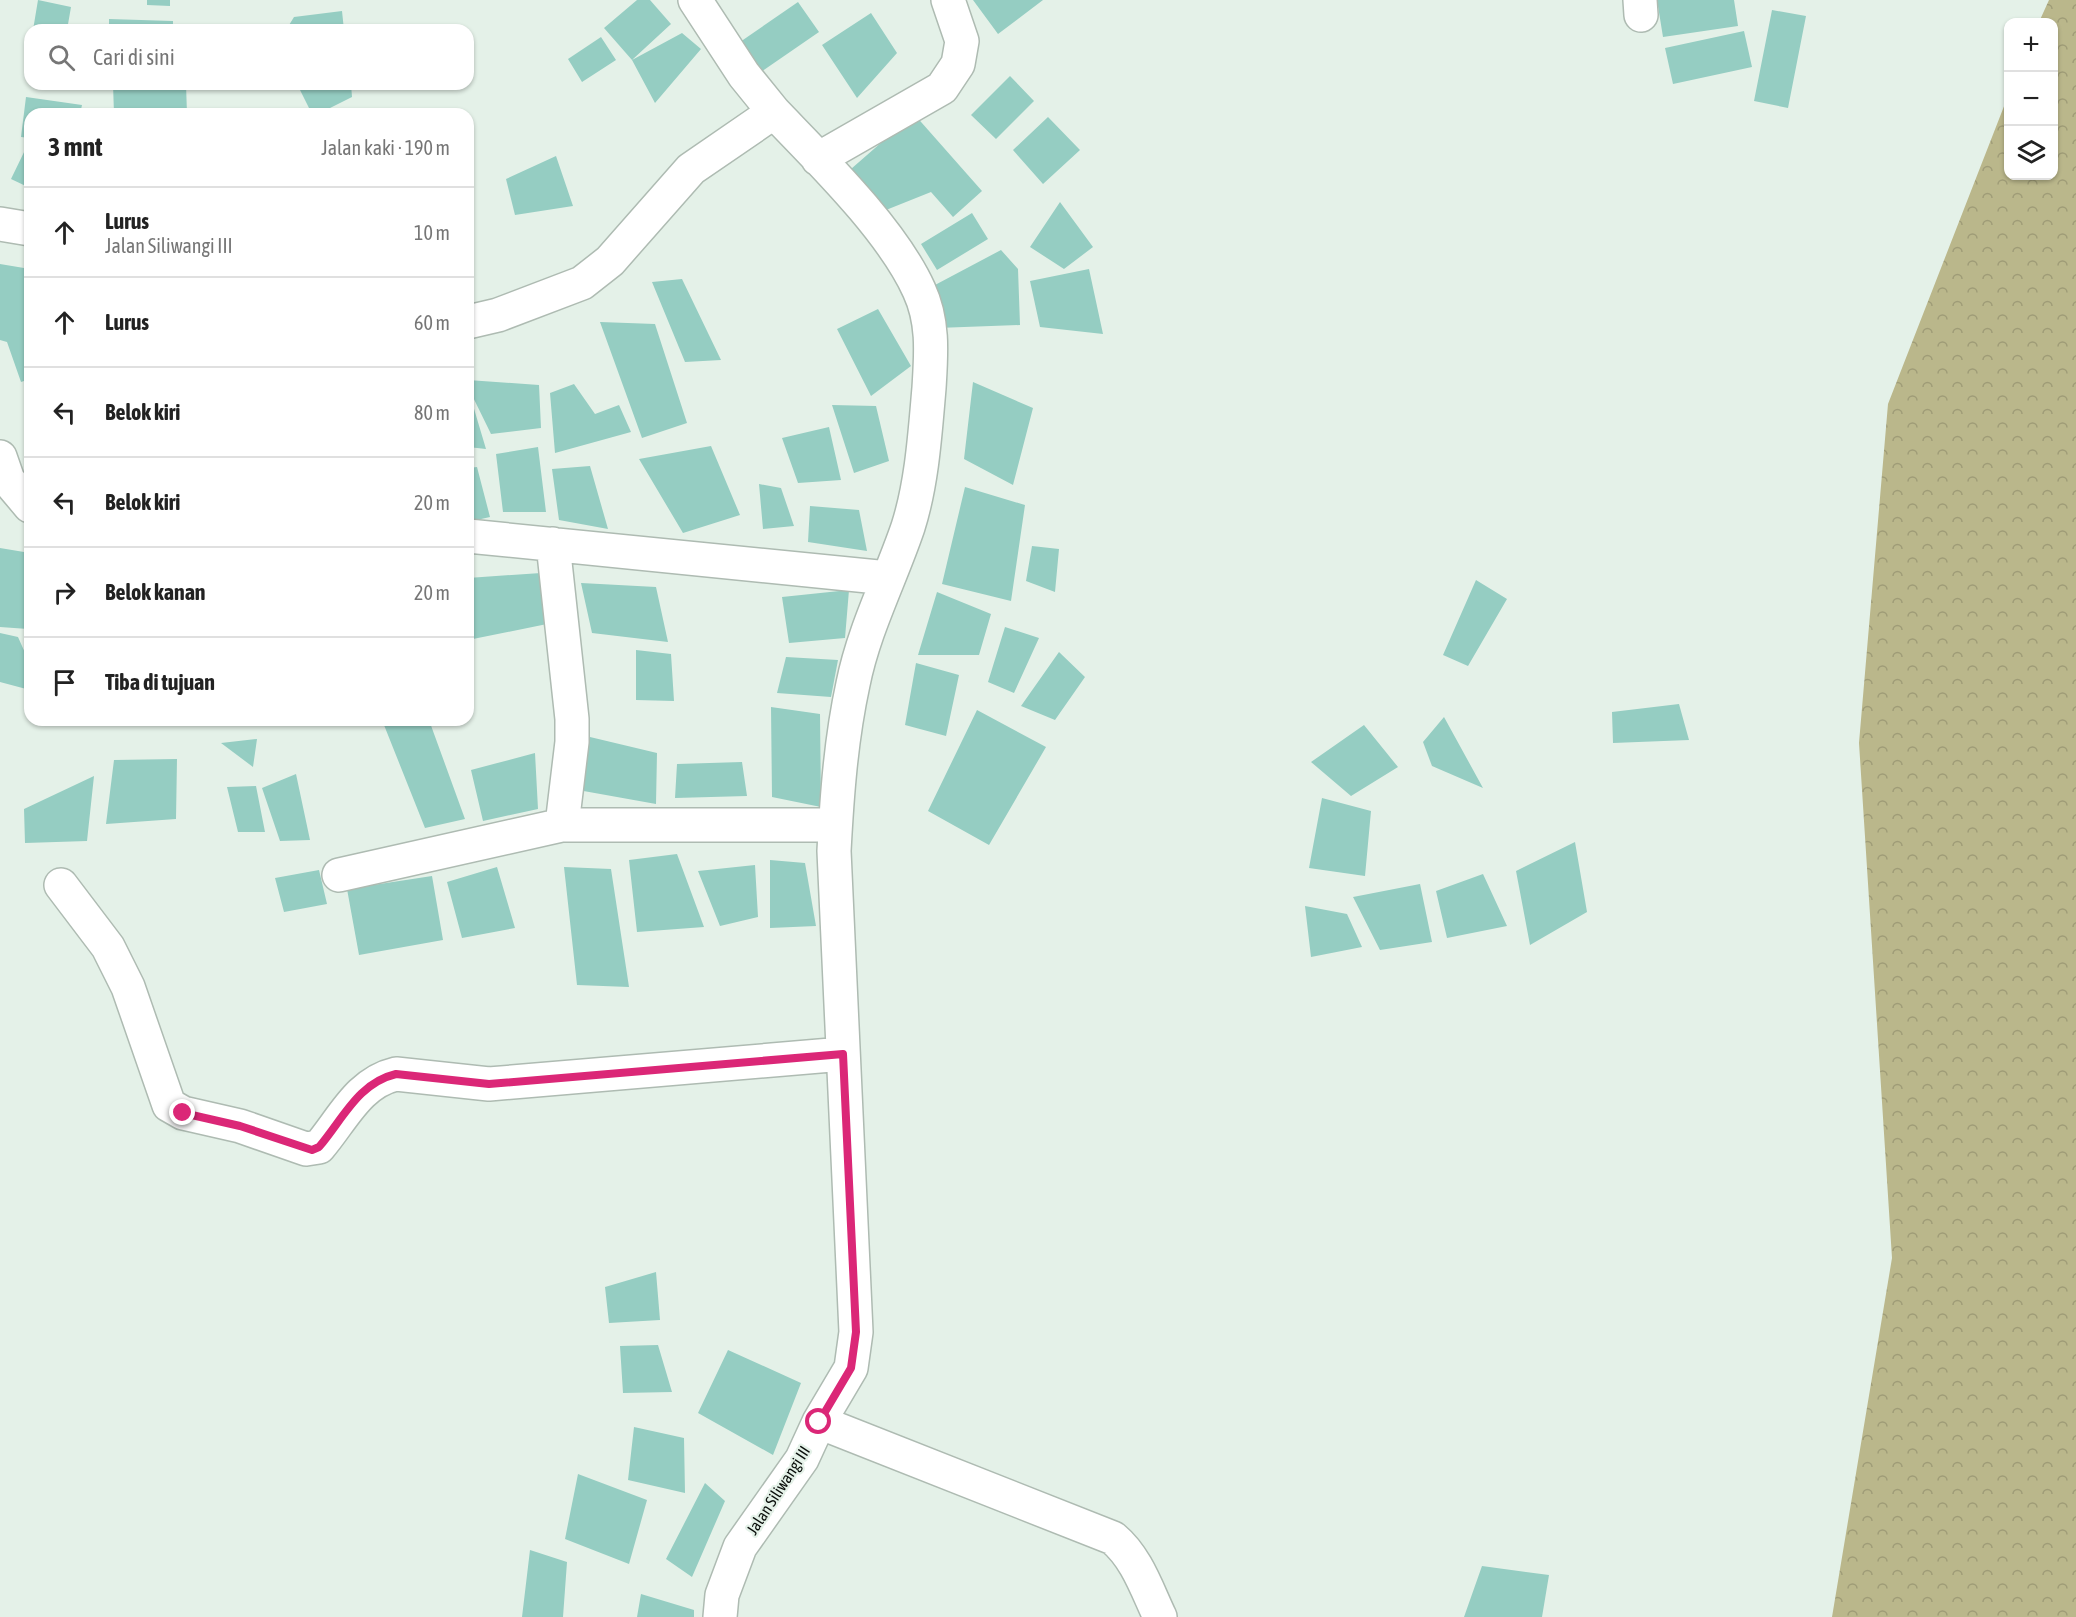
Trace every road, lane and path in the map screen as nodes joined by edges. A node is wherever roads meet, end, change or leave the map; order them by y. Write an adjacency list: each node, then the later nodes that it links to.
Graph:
1 (695, 0): 3 (street)
2 (948, 0): 4 (street)
3 (774, 112): 4 (street); 7 (street)
4 (818, 159): 12 (street)
5 (0, 224): 6 (street)
6 (24, 228)
7 (474, 321)
8 (0, 457): 9 (street)
9 (24, 499)
10 (474, 537): 11 (street)
11 (553, 544): 12 (street); 13 (street)
12 (888, 578): 14 (street)
13 (562, 825): 14 (street); 15 (street)
14 (835, 825): 17 (street)
15 (339, 874)
16 (61, 885): 17 (street)
17 (843, 1054): 18 (street, Jalan Siliwangi III)
18 (819, 1422): 19 (street, Jalan Siliwangi III); 20 (street)
19 (720, 1617)
20 (1160, 1617)

